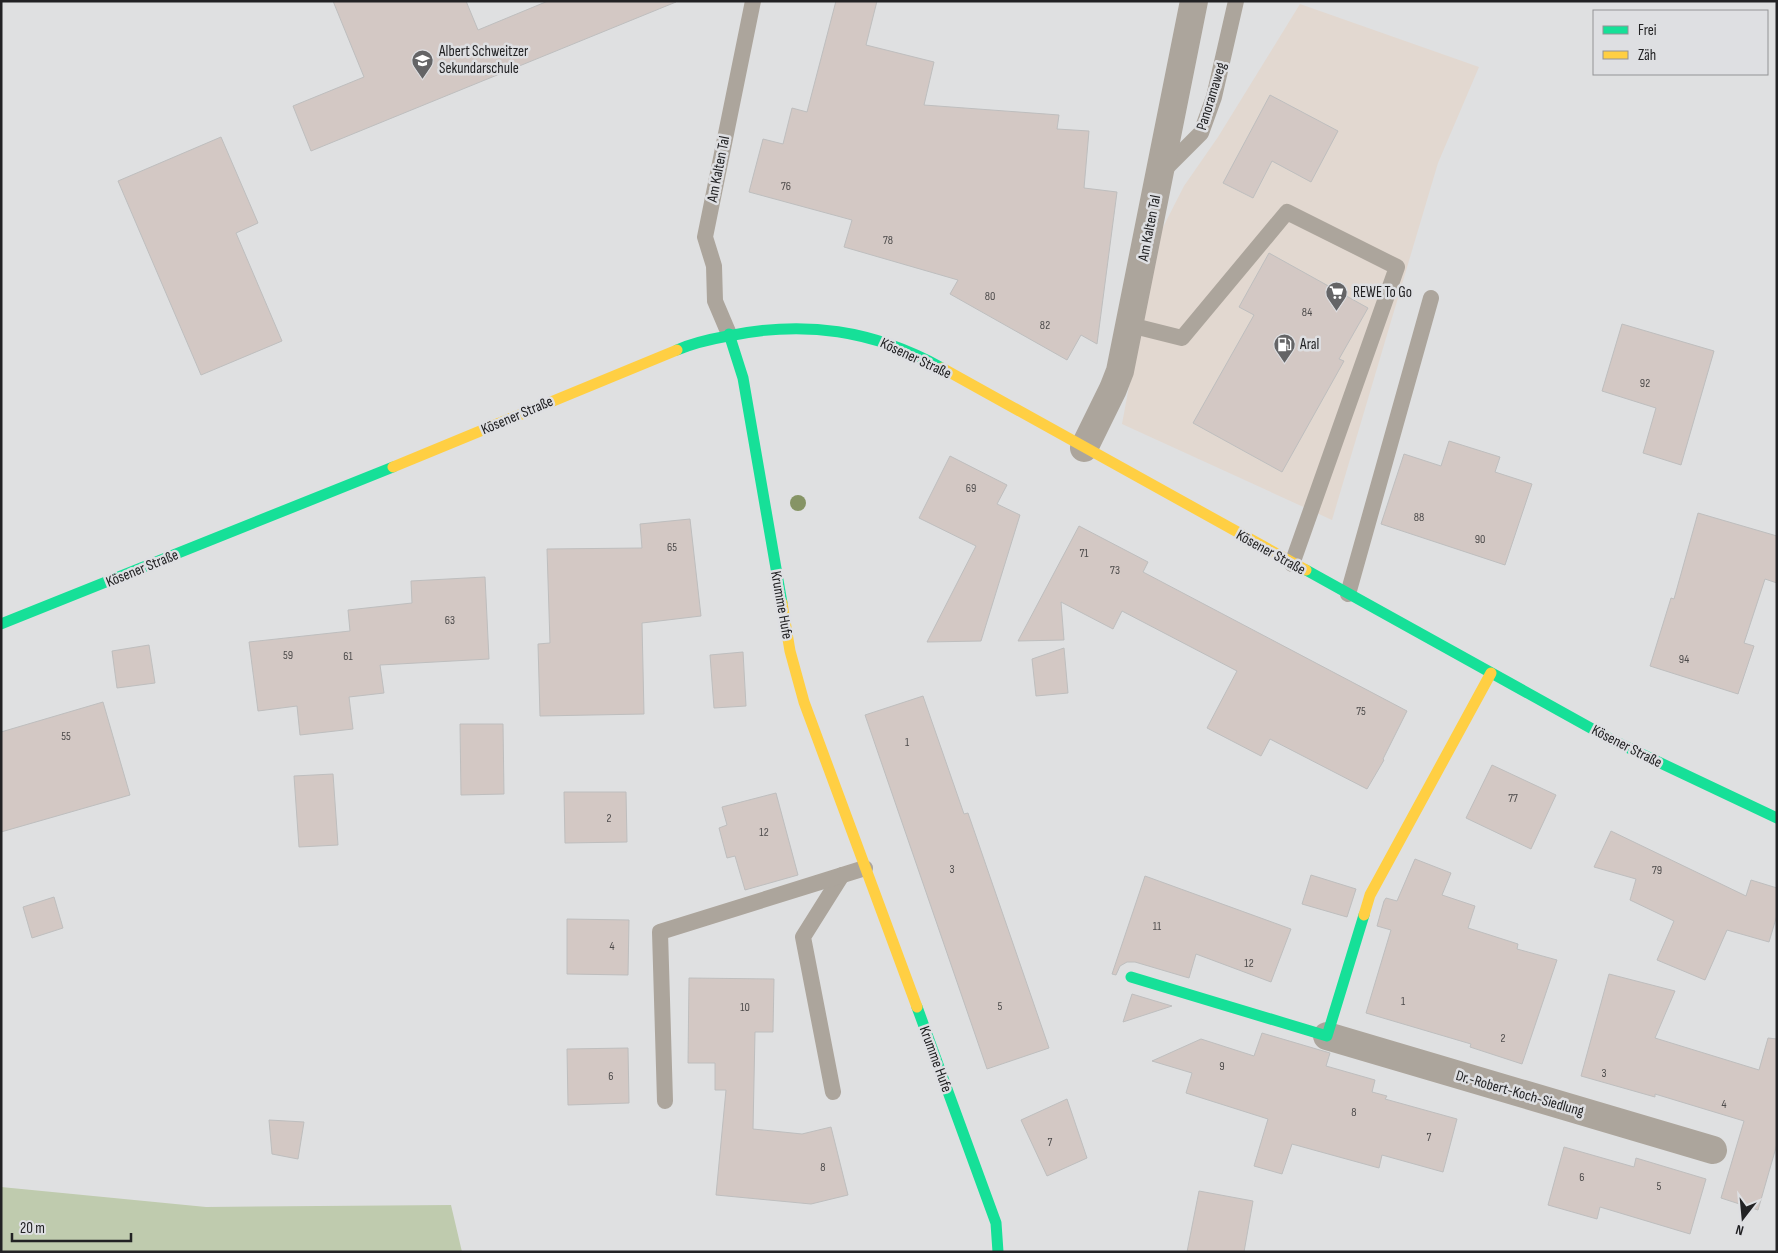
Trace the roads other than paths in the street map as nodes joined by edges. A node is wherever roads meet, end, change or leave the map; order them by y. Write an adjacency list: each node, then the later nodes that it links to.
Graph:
1 (753, 1): 7 (lane, Am Kalten Tal)
2 (1194, 1): 4 (street, Am Kalten Tal)
3 (1236, 1): 4 (lane, Panoramaweg)
4 (1159, 175): 6 (street, Am Kalten Tal)
5 (1431, 298): 10 (lane)
6 (1130, 325): 8 (street, Am Kalten Tal); 9 (lane)
7 (729, 334): 8 (main road, Kösener Straße); 11 (main road, Kösener Straße); 14 (main road, Krumme Hufe)
8 (1084, 448): 9 (main road, Kösener Straße)
9 (1292, 564): 10 (main road, Kösener Straße)
10 (1348, 594): 12 (main road, Kösener Straße)
11 (1, 624)
12 (1490, 673): 13 (main road, Kösener Straße); 17 (main road)
13 (1777, 818)
14 (865, 868): 15 (lane); 21 (main road, Krumme Hufe)
15 (842, 875): 18 (lane); 19 (lane)
16 (1131, 977): 17 (main road, Dr.-Robert-Koch-Siedlung)
17 (1327, 1036): 20 (street, Dr.-Robert-Koch-Siedlung)
18 (832, 1092)
19 (665, 1101)
20 (1714, 1150)
21 (998, 1252)

